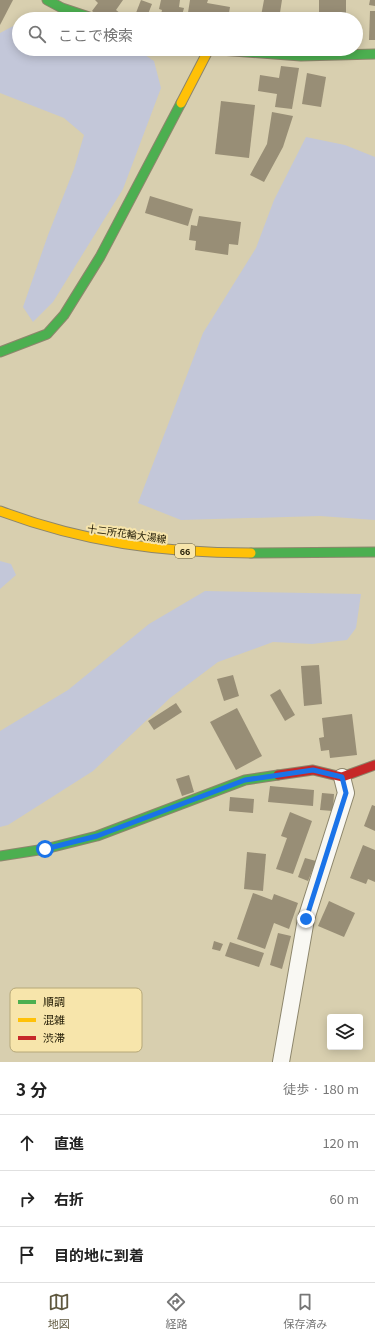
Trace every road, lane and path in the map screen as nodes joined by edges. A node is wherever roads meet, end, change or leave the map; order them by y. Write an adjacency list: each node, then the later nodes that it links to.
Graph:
1 (47, 0): 2 (street)
2 (74, 12)
3 (363, 54): 4 (street)
4 (375, 54)
5 (204, 56): 6 (street)
6 (0, 352)
7 (0, 511): 8 (street, 十二所花輪大湯線 / 66)
8 (375, 552)
9 (375, 765): 10 (street)
10 (342, 777): 11 (street); 12 (street)
11 (0, 856)
12 (281, 1062)

